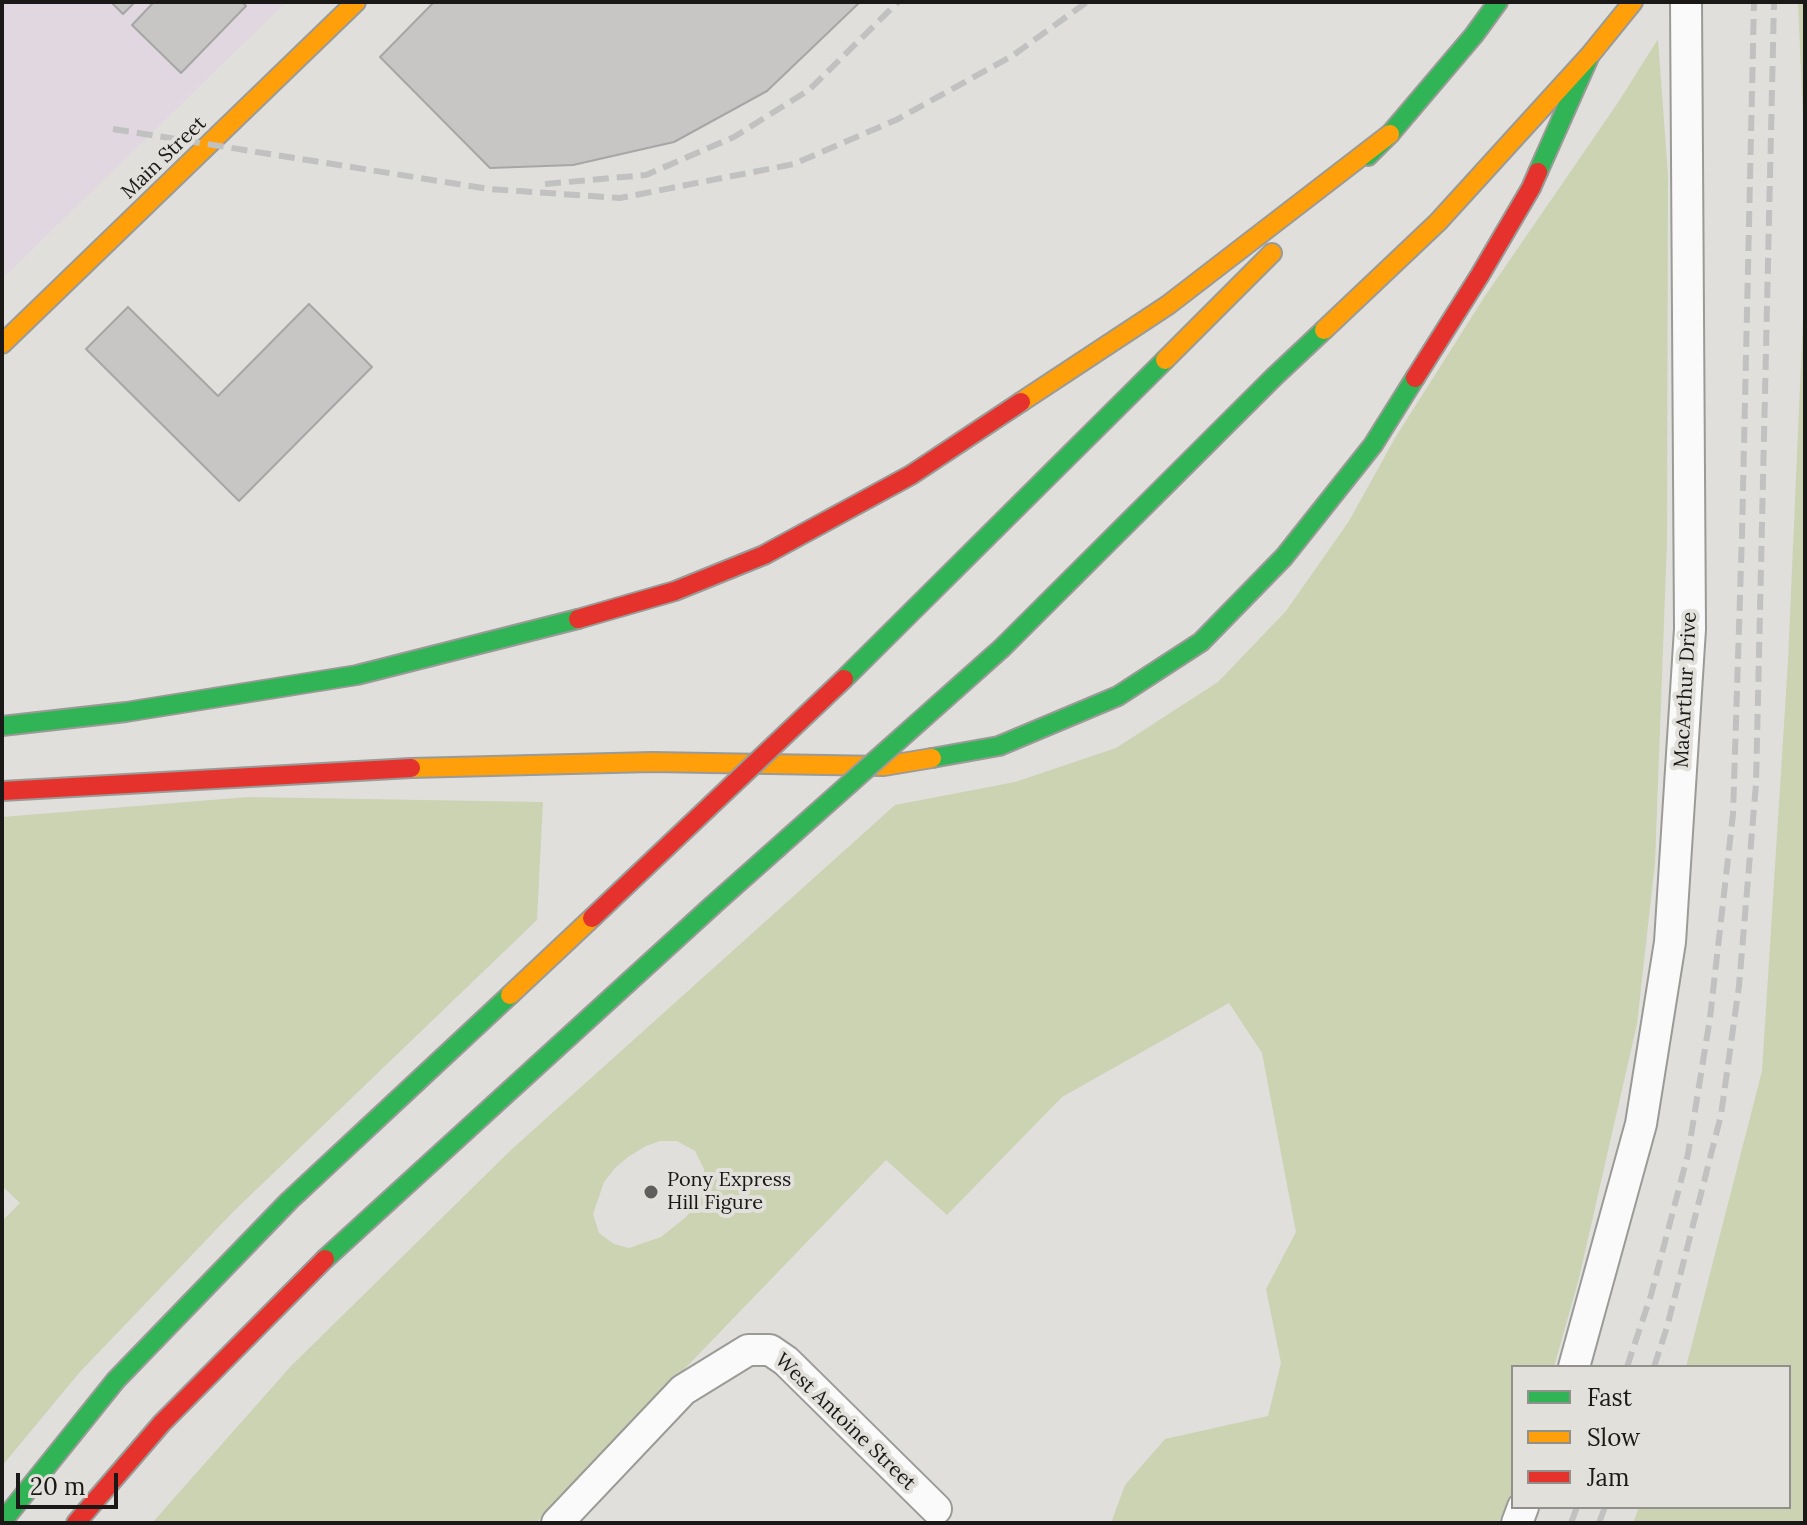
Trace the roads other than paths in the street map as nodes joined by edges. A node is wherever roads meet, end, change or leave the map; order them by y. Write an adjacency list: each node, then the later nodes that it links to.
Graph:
1 (356, 2): 7 (main road, Main Street)
2 (1498, 2): 6 (main road)
3 (1633, 2): 5 (main road)
4 (1686, 2): 10 (street, MacArthur Drive)
5 (1590, 55): 9 (main road); 13 (main road, bridge)
6 (1390, 134): 8 (main road); 12 (main road, bridge)
7 (2, 344)
8 (2, 726)
9 (2, 791)
10 (1575, 1365)
11 (936, 1509): 14 (street, West Antoine Street)
12 (2, 1522)
13 (76, 1523)
14 (557, 1523)

